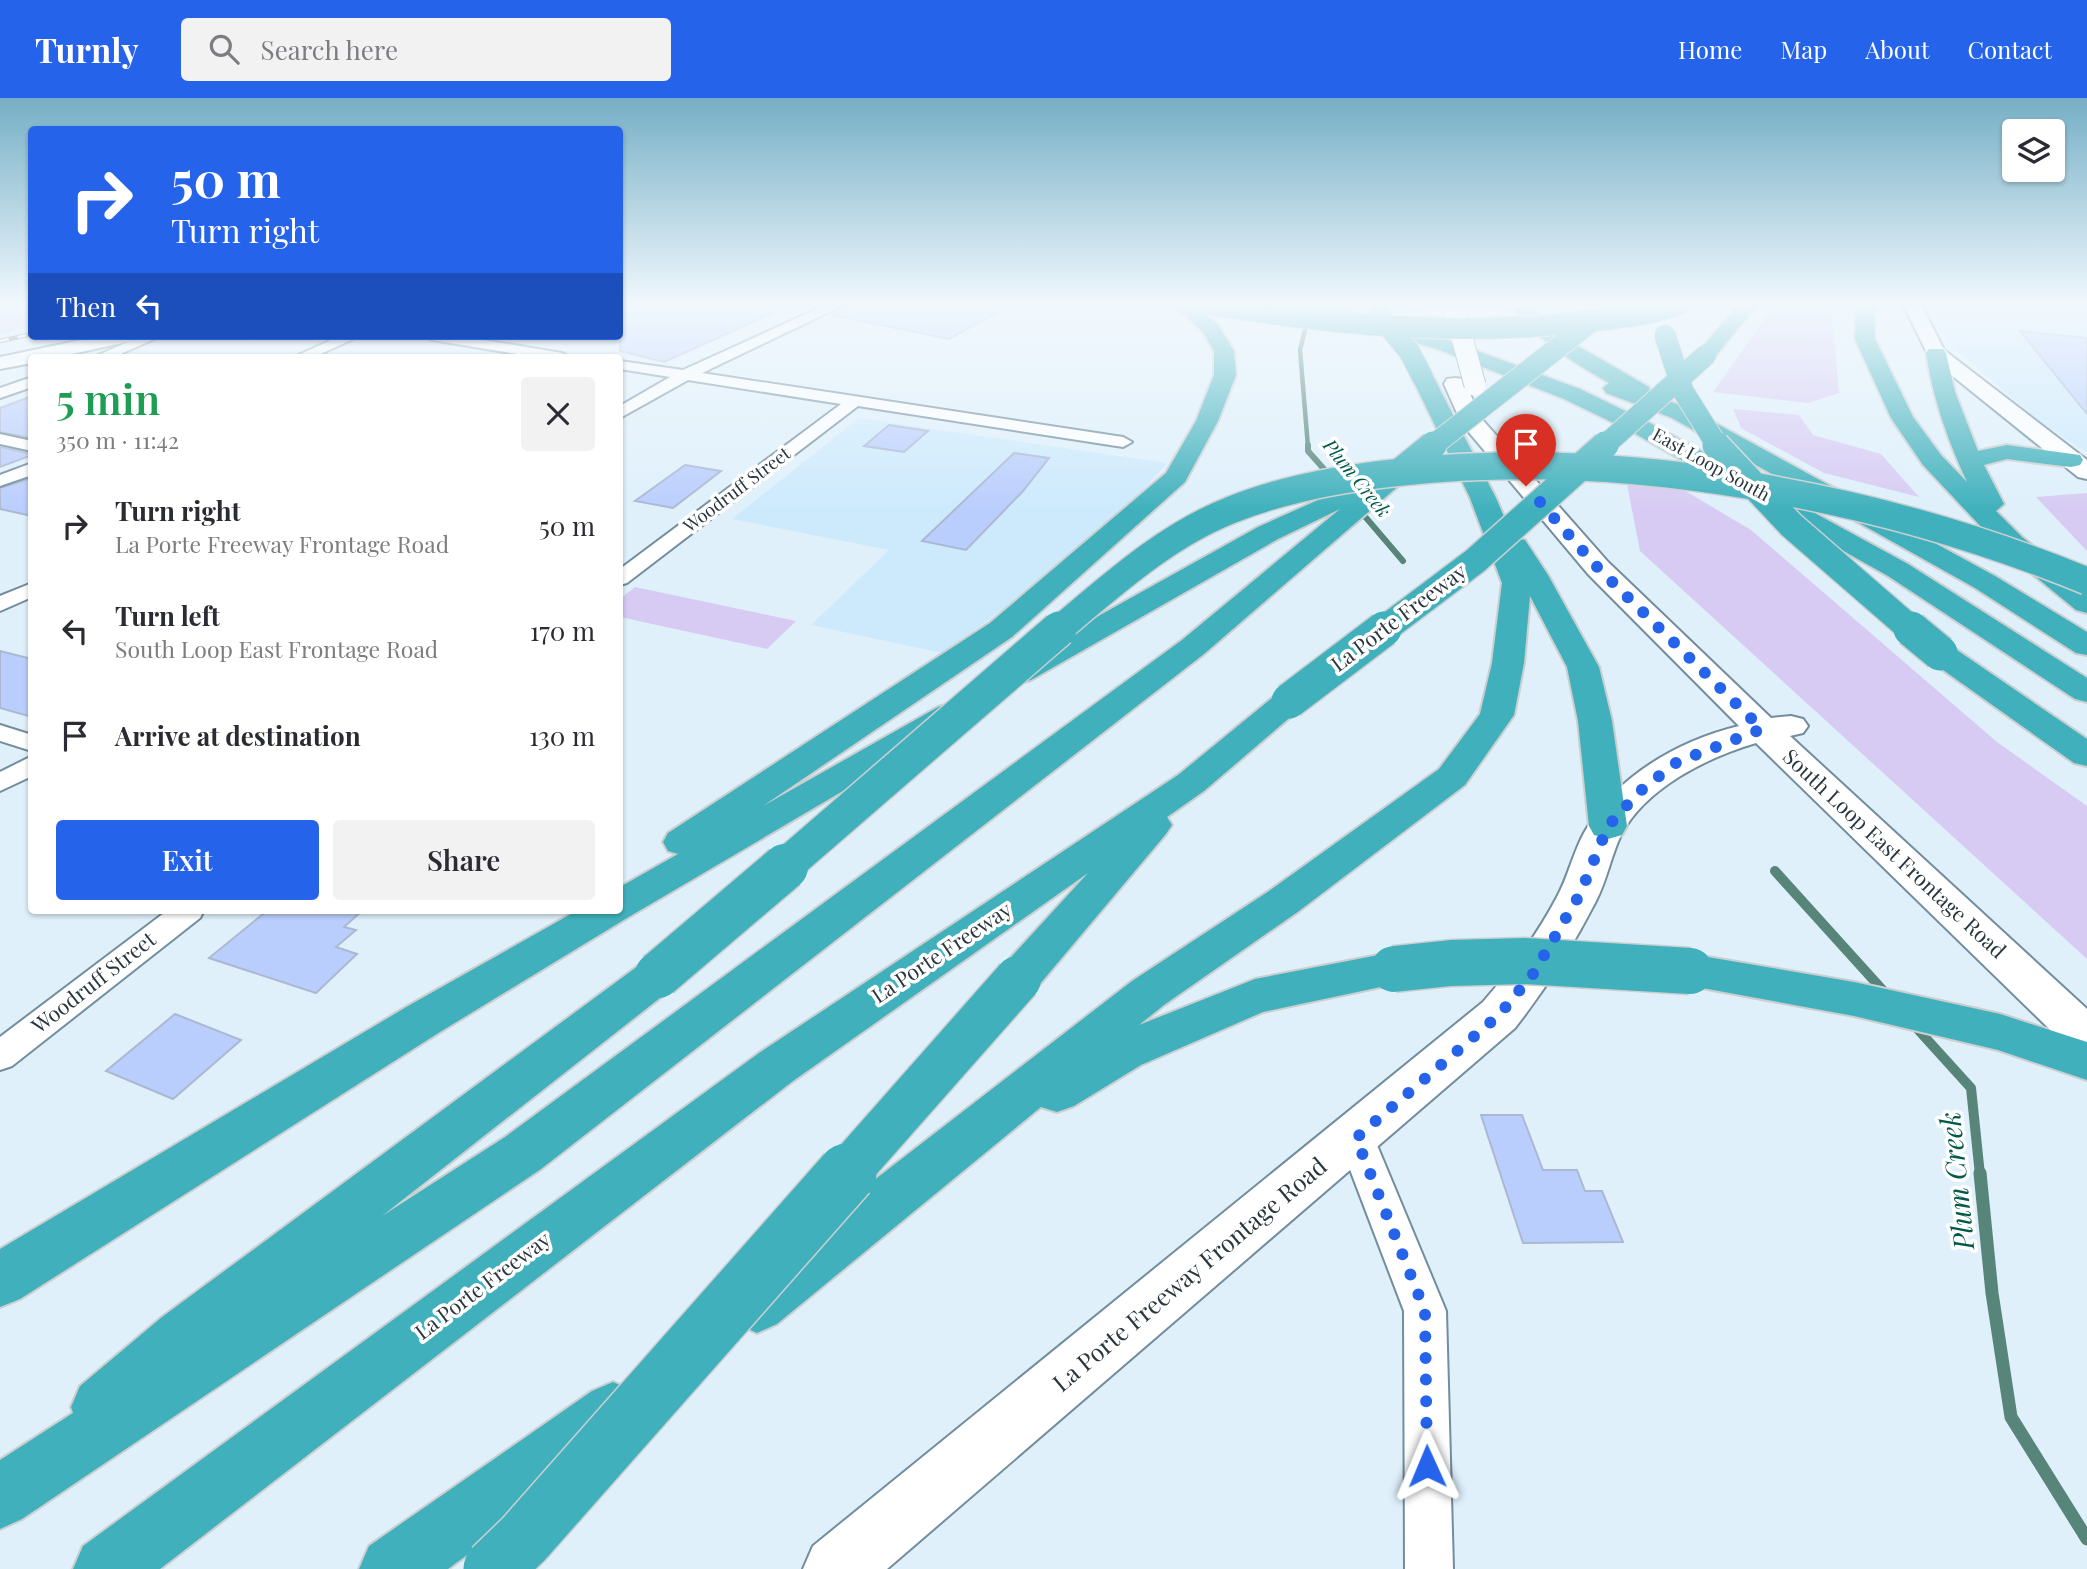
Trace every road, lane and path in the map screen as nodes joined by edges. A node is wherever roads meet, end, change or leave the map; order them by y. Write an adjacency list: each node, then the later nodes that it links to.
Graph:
1 (670, 373): 16 (street)
2 (690, 373): 16 (street)
3 (1225, 373): 50 (highway)
4 (1420, 373): 31 (highway, bridge)
5 (1461, 373): 18 (main road, South Loop East Frontage Road)
6 (1463, 373): 18 (main road, South Loop East Frontage Road, bridge)
7 (1516, 373): 39 (highway, East Loop South)
8 (1526, 373): 29 (highway, bridge)
9 (1571, 373): 22 (highway, East Loop South)
10 (1605, 373): 22 (highway)
11 (1677, 373): 43 (highway, bridge)
12 (1686, 373): 47 (highway, La Porte Freeway, bridge)
13 (1881, 373): 32 (highway)
14 (1939, 373): 26 (highway)
15 (1962, 373): 27 (main road)
16 (685, 375): 20 (street); 21 (street)
17 (28, 383): 19 (street)
18 (1465, 385): 40 (main road, South Loop East Frontage Road)
19 (0, 393)
20 (855, 401): 24 (street); 33 (street, Woodruff Street)
21 (623, 411)
22 (1680, 413): 38 (highway, East Loop South)
23 (0, 439): 25 (street)
24 (1123, 442)
25 (28, 445)
26 (1968, 461): 27 (highway); 32 (highway)
27 (2079, 466)
28 (28, 470): 30 (street)
29 (1401, 471): 51 (highway, bridge); 63 (highway)
30 (0, 481)
31 (1483, 498): 48 (highway); 61 (highway)
32 (2012, 542): 37 (highway)
33 (624, 572)
34 (2087, 581): 63 (highway, bridge)
35 (28, 591): 36 (street)
36 (0, 604)
37 (2087, 604)
38 (2087, 646)
39 (2087, 692)
40 (1776, 727): 44 (main road, La Porte Freeway Frontage Road); 49 (main road, South Loop East Frontage Road); 55 (main road, South Loop East Frontage Road)
41 (0, 733): 42 (street)
42 (28, 742)
43 (2087, 755)
44 (1677, 762): 48 (main road, La Porte Freeway Frontage Road); 49 (main road)
45 (28, 766): 46 (street)
46 (0, 783)
47 (1191, 783): 64 (highway, La Porte Freeway); 66 (highway, bridge)
48 (1608, 826): 60 (main road, La Porte Freeway Frontage Road)
49 (1875, 836): 57 (main road, South Loop East Frontage Road)
50 (623, 883)
51 (623, 903)
52 (184, 914): 58 (street, Woodruff Street)
53 (577, 914): 56 (highway)
54 (604, 914): 56 (highway)
55 (2087, 1002)
56 (424, 1019): 62 (highway)
57 (2087, 1037)
58 (0, 1056)
59 (2087, 1061): 61 (highway, bridge)
60 (1356, 1138): 67 (main road, La Porte Freeway Frontage Road); 68 (street)
61 (932, 1167): 65 (highway)
62 (0, 1280)
63 (0, 1496)
64 (106, 1569)
65 (392, 1569)
66 (493, 1569)
67 (836, 1569)
68 (1429, 1569)

